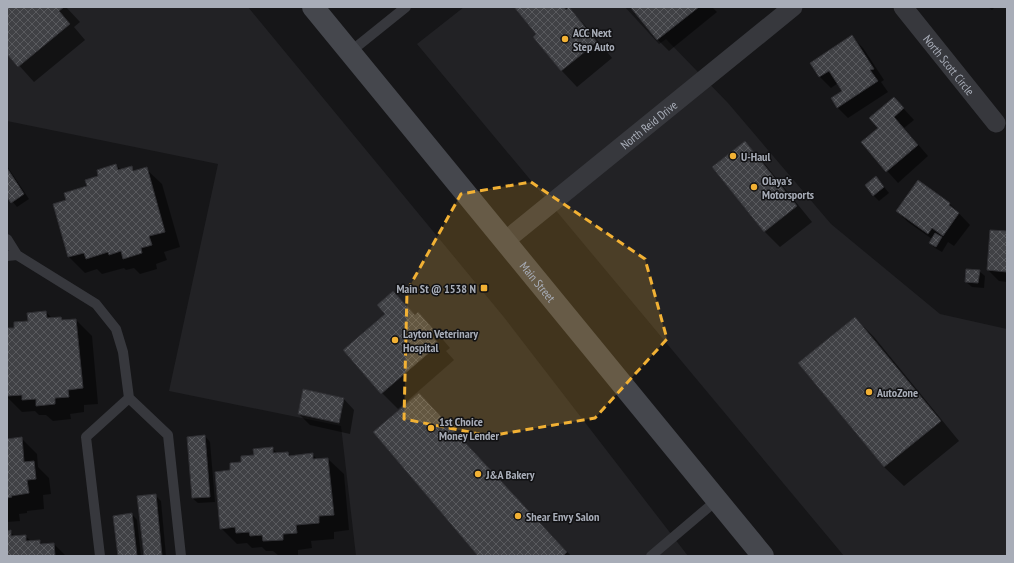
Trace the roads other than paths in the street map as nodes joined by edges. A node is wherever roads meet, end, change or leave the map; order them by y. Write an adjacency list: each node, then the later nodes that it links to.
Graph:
1 (313, 7): 5 (main road, Main Street)
2 (406, 7): 5 (lane)
3 (792, 7): 8 (street, North Reid Drive)
4 (903, 7): 6 (street, North Scott Circle)
5 (350, 52): 8 (main road, Main Street)
6 (996, 123)
7 (7, 239): 9 (lane)
8 (505, 241): 11 (main road, Main Street)
9 (12, 255): 10 (lane)
10 (129, 398): 12 (lane); 13 (lane)
11 (717, 500): 14 (lane); 15 (main road, Main Street)
12 (100, 556)
13 (181, 556)
14 (651, 556)
15 (763, 556)

